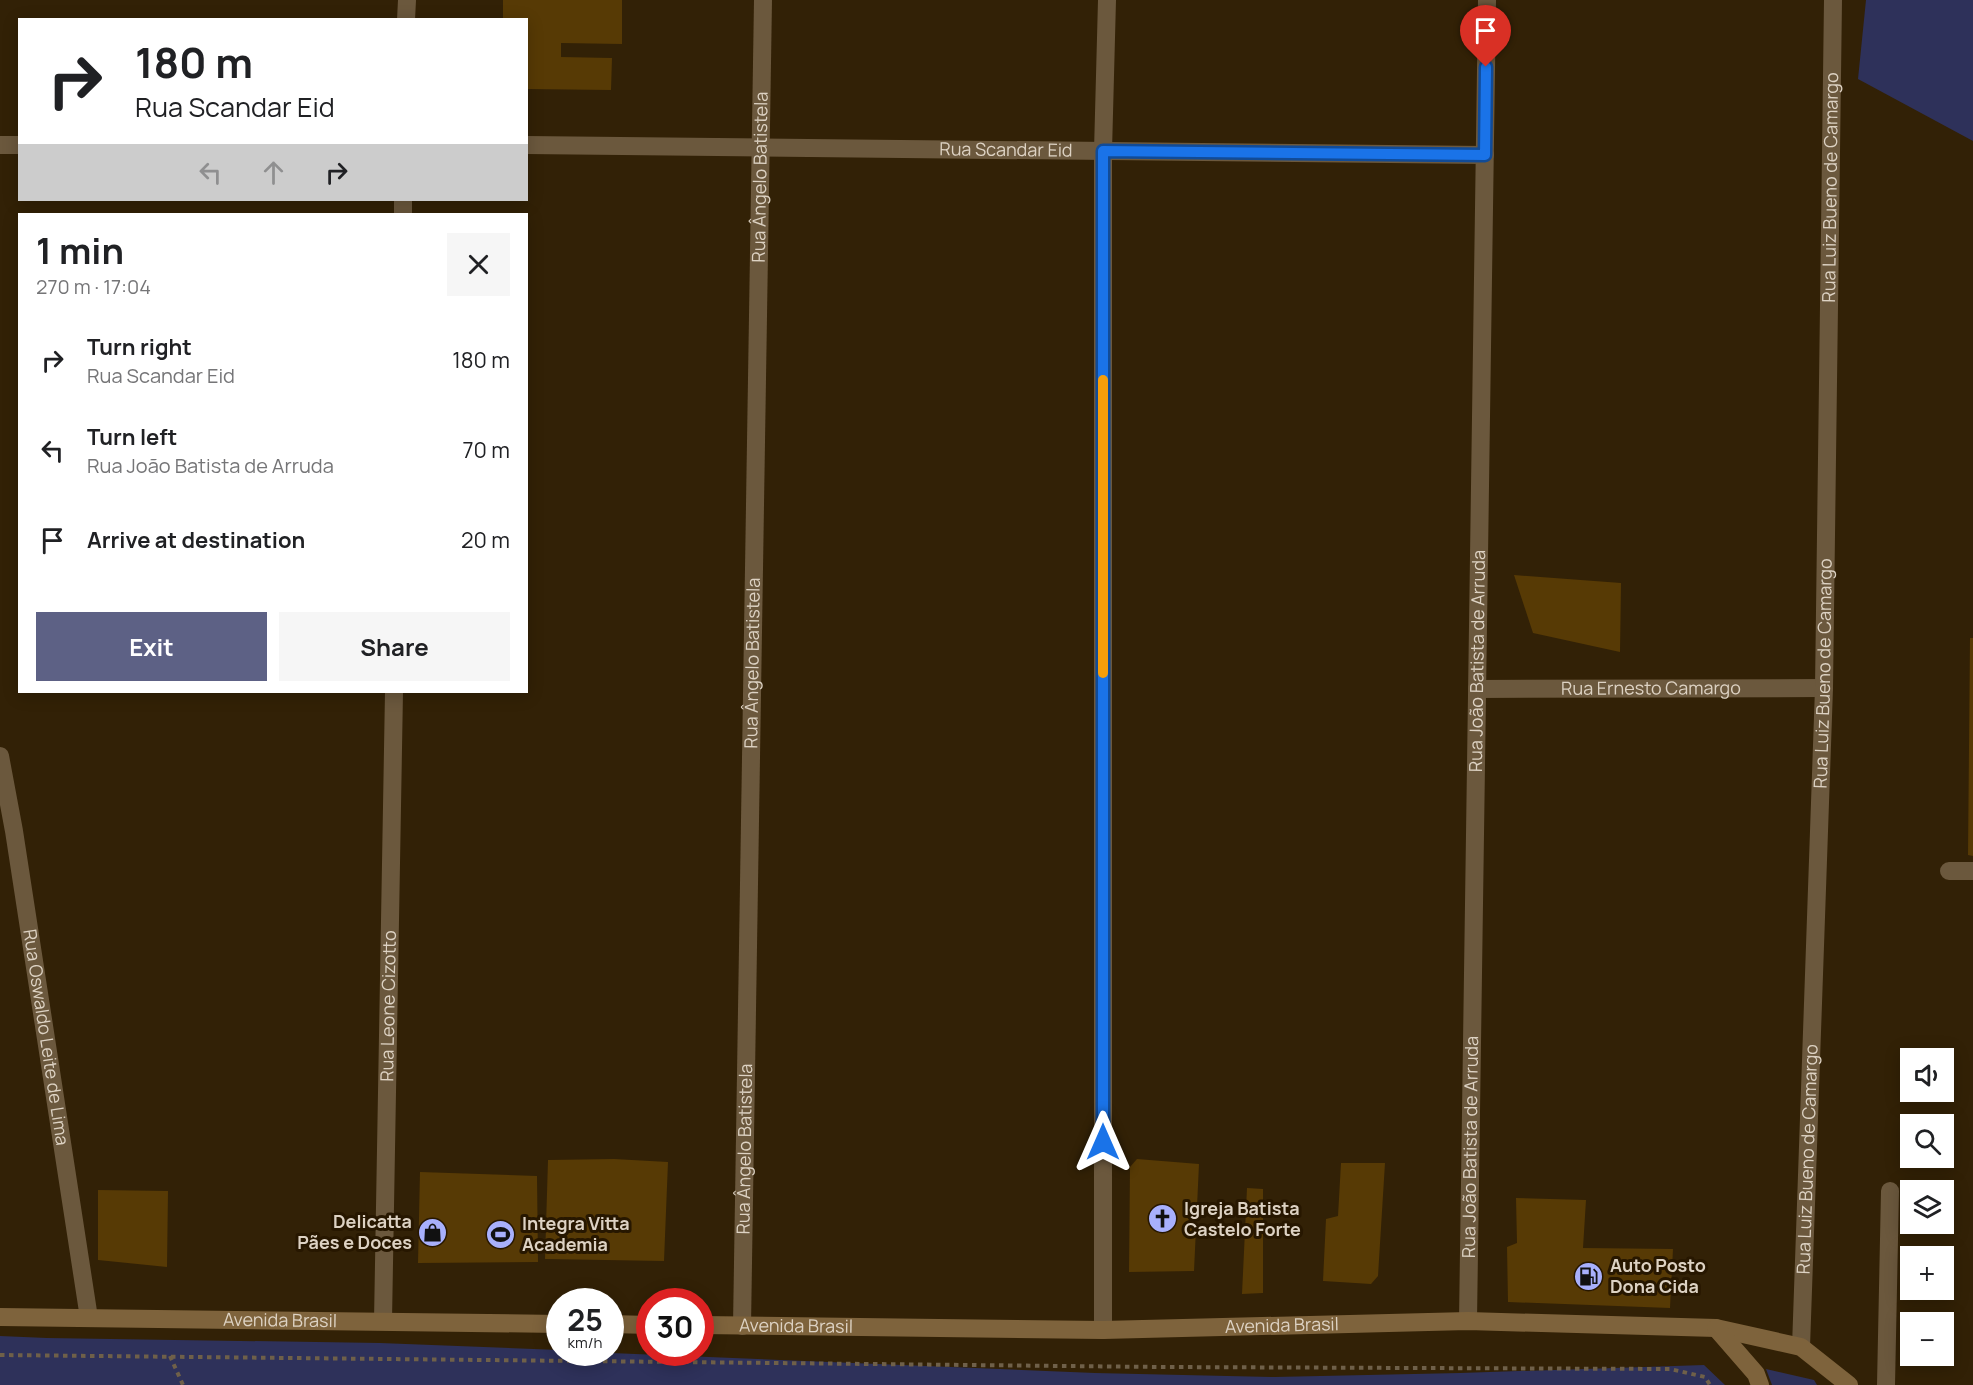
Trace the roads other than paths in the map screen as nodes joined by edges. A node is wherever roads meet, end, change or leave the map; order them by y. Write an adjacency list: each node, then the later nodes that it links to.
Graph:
1 (407, 0): 6 (street)
2 (763, 0): 10 (street, Rua Ângelo Batistela)
3 (1107, 0): 11 (street)
4 (1487, 0): 12 (street, Rua João Batista de Arruda)
5 (1833, 0): 13 (street, Rua Luiz Bueno de Camargo)
6 (406, 18)
7 (0, 145): 8 (street)
8 (18, 145)
9 (528, 145): 10 (street, Rua Scandar Eid)
10 (760, 148): 11 (street, Rua Scandar Eid); 27 (street, Rua Ângelo Batistela)
11 (1103, 151): 12 (street, Rua Scandar Eid); 29 (street)
12 (1485, 155): 14 (street, Rua João Batista de Arruda)
13 (1824, 688): 14 (street, Rua Ernesto Camargo); 30 (street, Rua Luiz Bueno de Camargo)
14 (1477, 689): 24 (street, Rua João Batista de Arruda)
15 (394, 693): 23 (street, Rua Leone Cizotto)
16 (0, 756): 17 (street, Rua Oswaldo Leite de Lima)
17 (7, 832): 22 (street, Rua Oswaldo Leite de Lima)
18 (1949, 871): 19 (street)
19 (1973, 871)
20 (1890, 1191): 33 (street)
21 (0, 1317): 22 (street, Avenida Brasil)
22 (89, 1318): 23 (street, Avenida Brasil)
23 (383, 1321): 25 (street, Avenida Brasil)
24 (1468, 1321): 28 (street, Avenida Brasil); 29 (street, Avenida Brasil)
25 (546, 1324)
26 (714, 1325): 27 (street, Avenida Brasil)
27 (742, 1326): 29 (street, Avenida Brasil)
28 (1716, 1328): 30 (street, Avenida Brasil); 31 (street)
29 (1103, 1330)
30 (1801, 1347): 32 (street, Avenida Brasil)
31 (1760, 1385)
32 (1849, 1385)
33 (1886, 1385)

